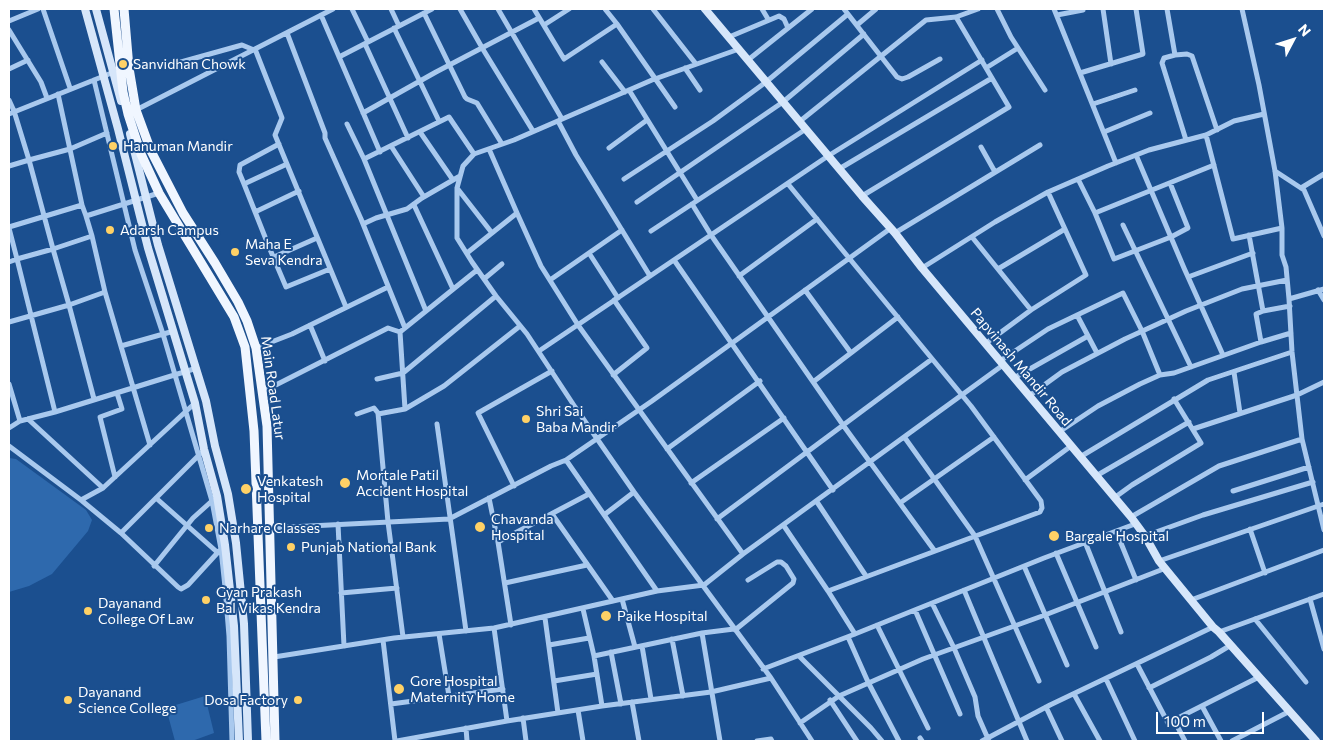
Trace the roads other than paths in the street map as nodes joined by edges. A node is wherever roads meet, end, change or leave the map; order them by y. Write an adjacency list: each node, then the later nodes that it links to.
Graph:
1 (38, 9): 36 (street)
2 (43, 9): 75 (street)
3 (85, 9): 69 (street)
4 (96, 9): 67 (street)
5 (114, 9): 67 (main road, Main Road Latur)
6 (124, 9): 67 (main road, Main Road Latur)
7 (333, 9): 31 (street)
8 (352, 9): 47 (street)
9 (391, 9): 40 (street)
10 (460, 9): 48 (street)
11 (498, 9): 43 (street)
12 (534, 9): 34 (street)
13 (569, 9): 38 (street)
14 (605, 9): 37 (street)
15 (654, 9): 61 (street)
16 (705, 9): 46 (street, Papvinash Mandir Road)
17 (762, 9): 35 (street)
18 (812, 9): 41 (street)
19 (844, 9): 30 (street)
20 (876, 9): 39 (street)
21 (978, 9): 33 (street)
22 (996, 9): 49 (street)
23 (1054, 9): 32 (street)
24 (1103, 9): 62 (street)
25 (1136, 9): 62 (street)
26 (1167, 9): 53 (street)
27 (1242, 9): 91 (street)
28 (1083, 10): 32 (street)
29 (427, 11): 40 (street); 63 (street)
30 (848, 14): 39 (street); 74 (street)
31 (321, 15): 44 (street); 54 (street)
32 (1057, 15): 68 (street)
33 (956, 17): 52 (street); 58 (street)
34 (539, 18): 38 (street); 43 (street)
35 (768, 20): 41 (street); 46 (street)
36 (9, 21)
37 (617, 24): 38 (street); 71 (street)
38 (544, 25)
39 (857, 25): 45 (street)
40 (397, 27): 47 (street); 73 (street)
41 (788, 28): 57 (street)
42 (9, 30): 56 (street)
43 (511, 32): 48 (street); 93 (street)
44 (287, 33): 51 (street); 160 (street)
45 (864, 34): 52 (street); 84 (street)
46 (729, 37): 50 (street, Papvinash Mandir Road)
47 (366, 43): 54 (street); 82 (street)
48 (482, 48): 63 (street); 100 (street)
49 (1018, 48): 66 (street); 77 (street)
50 (739, 49): 57 (street, Papvinash Mandir Road); 61 (street)
51 (255, 50): 59 (street); 88 (street); 107 (street)
52 (880, 55): 55 (street); 96 (street)
53 (1175, 55): 99 (street); 106 (street)
54 (339, 57): 89 (street)
55 (940, 59)
56 (28, 60): 64 (street); 81 (street)
57 (748, 60): 74 (street, Papvinash Mandir Road)
58 (982, 60): 66 (street); 119 (street)
59 (181, 62)
60 (602, 62): 79 (street)
61 (696, 64): 65 (street)
62 (1111, 64): 68 (street)
63 (449, 65): 73 (street); 108 (street)
64 (9, 68)
65 (685, 68): 71 (street); 76 (street)
66 (986, 68): 70 (street)
67 (121, 70): 69 (street); 88 (main road, Main Road Latur); 88 (street)
68 (1080, 73): 85 (street)
69 (103, 76): 72 (street); 92 (street)
70 (992, 78): 126 (street); 144 (street)
71 (655, 79): 79 (street); 86 (street)
72 (94, 80): 75 (street); 103 (street)
73 (419, 81): 82 (street); 95 (street)
74 (766, 82): 84 (street, Papvinash Mandir Road); 115 (street)
75 (70, 88): 80 (street)
76 (700, 90)
77 (1045, 90)
78 (1136, 90): 85 (street)
79 (627, 91): 93 (street); 94 (street)
80 (58, 94): 81 (street); 113 (street)
81 (47, 98): 87 (street)
82 (390, 98): 89 (street); 105 (street)
83 (9, 100): 87 (street)
84 (783, 102): 96 (street, Papvinash Mandir Road); 128 (street)
85 (1092, 104): 102 (street)
86 (675, 106)
87 (11, 112): 121 (street)
88 (130, 113): 92 (street); 143 (main road, Main Road Latur); 146 (street); 233 (main road, Main Road Latur)
89 (363, 113): 116 (street)
90 (1150, 113): 102 (street)
91 (1264, 114): 99 (street); 127 (street)
92 (115, 120): 147 (street)
93 (560, 120): 100 (street); 165 (street)
94 (647, 120): 112 (street); 115 (street)
95 (439, 121): 101 (street); 117 (street)
96 (799, 122): 98 (street, Papvinash Mandir Road)
97 (347, 124): 120 (street)
98 (806, 129): 119 (street, Papvinash Mandir Road); 149 (street)
99 (1217, 130): 104 (street)
100 (533, 131): 108 (street)
101 (420, 132): 105 (street); 134 (street)
102 (1104, 132): 122 (street)
103 (107, 133): 113 (street); 150 (street)
104 (1206, 135): 106 (street); 124 (street)
105 (408, 138): 110 (street)
106 (1186, 140): 118 (street)
107 (279, 144): 123 (street); 136 (street)
108 (502, 144): 114 (street)
109 (1040, 145): 129 (street)
110 (391, 146): 116 (street); 145 (street)
111 (981, 147): 129 (street)
112 (609, 148)
113 (70, 149): 121 (street); 151 (street)
114 (490, 149): 117 (street); 154 (street)
115 (666, 151): 128 (street); 132 (street)
116 (380, 152): 120 (street)
117 (474, 154): 131 (street)
118 (1136, 155): 122 (street); 140 (street)
119 (828, 156): 126 (street, Papvinash Mandir Road); 137 (street)
120 (364, 159): 156 (street)
121 (29, 160): 125 (street); 157 (street)
122 (1116, 163): 133 (street)
123 (287, 164): 136 (street); 141 (street)
124 (1214, 165): 135 (street); 170 (street)
125 (9, 166)
126 (839, 169): 144 (street, Papvinash Mandir Road)
127 (1275, 171): 139 (street); 163 (street)
128 (679, 172): 148 (street); 149 (street)
129 (995, 172): 167 (street)
130 (1324, 174): 139 (street)
131 (460, 176): 134 (street); 138 (street)
132 (624, 179)
133 (1078, 179): 142 (street); 155 (street)
134 (453, 180): 145 (street)
135 (1170, 183): 140 (street); 174 (street)
136 (244, 184): 153 (street)
137 (788, 184): 159 (street); 169 (street)
138 (457, 188): 168 (street); 178 (street)
139 (1301, 188): 172 (street)
140 (1151, 190): 155 (street); 174 (street)
141 (299, 191): 153 (street); 175 (street)
142 (1048, 192): 164 (street); 173 (street)
143 (159, 193): 146 (street); 445 (main road, Main Road Latur)
144 (862, 196): 167 (street, Papvinash Mandir Road)
145 (424, 197): 152 (street)
146 (146, 198): 147 (street); 243 (street)
147 (136, 200): 150 (street); 224 (street)
148 (637, 202)
149 (695, 202): 166 (street); 169 (street)
150 (123, 204): 158 (street); 227 (street)
151 (82, 205): 157 (street); 158 (street)
152 (414, 205): 156 (street); 199 (street)
153 (255, 212): 181 (street)
154 (517, 213): 168 (street); 195 (street)
155 (1095, 213): 177 (street)
156 (387, 215): 160 (street); 212 (street)
157 (45, 216): 162 (street); 176 (street)
158 (86, 216): 171 (street)
159 (817, 219): 182 (street); 192 (street)
160 (363, 224): 198 (street)
161 (1123, 225): 177 (street)
162 (9, 228): 183 (street)
163 (1282, 228): 170 (street); 196 (street)
164 (1065, 229): 190 (street); 211 (street)
165 (622, 230): 179 (street); 191 (street)
166 (651, 231)
167 (893, 231): 182 (street); 187 (street, Papvinash Mandir Road)
168 (492, 233): 178 (street)
169 (711, 235): 184 (street); 192 (street)
170 (1250, 235): 180 (street)
171 (92, 236): 176 (street); 202 (street)
172 (1324, 236)
173 (972, 237): 187 (street); 190 (street)
174 (1171, 237): 177 (street); 193 (street)
175 (317, 238): 181 (street); 188 (street)
176 (53, 249): 183 (street); 207 (street)
177 (1135, 251): 218 (street)
178 (466, 253): 189 (street)
179 (589, 253): 195 (street); 204 (street)
180 (1253, 253): 193 (street); 197 (street)
181 (274, 257): 188 (street)
182 (850, 258): 200 (street); 217 (street)
183 (17, 259): 185 (street); 215 (street)
184 (674, 260): 191 (street); 229 (street)
185 (9, 262)
186 (502, 264): 194 (street)
187 (922, 268): 231 (street, Papvinash Mandir Road)
188 (330, 269): 210 (street)
189 (478, 270): 194 (street); 199 (street)
190 (998, 270): 211 (street)
191 (650, 276): 204 (street)
192 (740, 276): 216 (street)
193 (1188, 277): 208 (street)
194 (484, 279): 203 (street)
195 (550, 280): 221 (street)
196 (1287, 280): 197 (street); 205 (street)
197 (1259, 286): 208 (street); 213 (street)
198 (388, 287): 210 (street); 223 (street)
199 (453, 289): 212 (street)
200 (805, 290): 216 (street); 236 (street)
201 (1321, 290): 205 (street); 206 (street)
202 (105, 292): 207 (street); 232 (street)
203 (496, 296): 222 (street); 247 (street)
204 (616, 299): 221 (street); 248 (street)
205 (1289, 299): 209 (street)
206 (1324, 300)
207 (68, 305): 215 (street); 263 (street)
208 (1201, 305): 218 (street); 238 (street)
209 (1290, 306): 213 (street); 226 (street)
210 (346, 307): 220 (street)
211 (1031, 310): 231 (street)
212 (426, 311): 223 (street)
213 (1262, 311): 230 (street)
214 (1077, 315): 225 (street); 228 (street); 241 (street)
215 (32, 316): 219 (street); 268 (street)
216 (768, 317): 229 (street); 254 (street)
217 (898, 317): 236 (street); 239 (street)
218 (1168, 319): 225 (street); 242 (street)
219 (9, 322)
220 (310, 325): 233 (street); 240 (street)
221 (578, 325): 234 (street); 248 (street)
222 (520, 326): 234 (street); 266 (street)
223 (403, 330): 240 (street); 247 (street)
224 (174, 331): 227 (street); 244 (street)
225 (1142, 331): 237 (street); 250 (street)
226 (1291, 333): 230 (street); 235 (street)
227 (163, 334): 232 (street); 249 (street)
228 (1088, 336): 237 (street); 252 (street)
229 (732, 342): 253 (street); 267 (street)
230 (1261, 342): 238 (street)
231 (986, 344): 241 (street, Papvinash Mandir Road)
232 (121, 346): 257 (street)
233 (256, 348): 258 (main road, Main Road Latur)
234 (539, 351): 245 (street)
235 (1292, 352): 246 (street); 260 (street)
236 (851, 353): 254 (street)
237 (1098, 353): 262 (street)
238 (1223, 355): 242 (street)
239 (932, 359): 261 (street); 278 (street)
240 (325, 361): 258 (street)
241 (1002, 363): 252 (street, Papvinash Mandir Road); 261 (street)
242 (1191, 367): 250 (street)
243 (197, 368): 244 (street); 386 (street)
244 (186, 371): 249 (street); 265 (street)
245 (552, 371): 283 (street); 302 (street)
246 (1234, 372): 264 (street); 269 (street)
247 (403, 373): 251 (street); 266 (street)
248 (613, 374): 267 (street)
249 (174, 375): 257 (street); 270 (street)
250 (1160, 375): 281 (street)
251 (377, 378)
252 (1014, 378): 262 (street, Papvinash Mandir Road)
253 (760, 382): 273 (street); 289 (street)
254 (813, 382): 278 (street)
255 (1324, 382): 260 (street)
256 (9, 384): 275 (street)
257 (134, 388): 259 (street); 287 (street)
258 (262, 392): 325 (main road, Main Road Latur)
259 (116, 393): 263 (street); 297 (street)
260 (1297, 395): 269 (street); 285 (street)
261 (963, 396): 282 (street); 284 (street)
262 (1029, 396): 281 (street, Papvinash Mandir Road)
263 (94, 399): 268 (street)
264 (1174, 399): 276 (street); 292 (street)
265 (195, 403): 270 (street); 290 (street)
266 (405, 409): 272 (street)
267 (639, 410): 283 (street); 289 (street)
268 (55, 412): 274 (street)
269 (1240, 412): 280 (street)
270 (185, 413): 287 (street); 290 (street)
271 (356, 414): 272 (street)
272 (378, 414): 321 (street)
273 (784, 418): 291 (street); 301 (street)
274 (28, 419): 275 (street); 303 (street)
275 (20, 421): 279 (street)
276 (1188, 422): 280 (street); 296 (street)
277 (436, 424): 318 (street)
278 (843, 425): 291 (street); 294 (street)
279 (9, 428)
280 (1192, 429): 310 (street)
281 (1059, 432): 288 (street, Papvinash Mandir Road)
282 (994, 437): 298 (street); 299 (street)
283 (598, 438): 293 (street); 306 (street)
284 (904, 438): 294 (street); 298 (street)
285 (1302, 439): 295 (street); 320 (street)
286 (9, 446): 312 (street)
287 (150, 446): 297 (street)
288 (1071, 446): 292 (street, Papvinash Mandir Road); 299 (street)
289 (667, 449): 301 (street)
290 (202, 452): 308 (street); 311 (street)
291 (807, 452): 304 (street); 319 (street)
292 (1080, 457): 296 (street, Papvinash Mandir Road)
293 (566, 460): 302 (street); 307 (street)
294 (870, 464): 304 (street); 314 (street)
295 (1309, 467): 300 (street); 305 (street)
296 (1096, 476): 310 (street, Papvinash Mandir Road)
297 (115, 477): 303 (street)
298 (933, 478): 314 (street); 330 (street)
299 (1025, 480): 330 (street)
300 (1312, 482): 315 (street); 331 (street)
301 (691, 483): 319 (street)
302 (514, 486): 309 (street)
303 (103, 488): 312 (street)
304 (833, 490): 313 (street)
305 (1233, 491)
306 (634, 492): 317 (street); 350 (street)
307 (589, 494): 316 (street); 317 (street)
308 (156, 498): 323 (street); 329 (street)
309 (489, 498): 318 (street); 332 (street)
310 (1114, 498): 320 (street, Papvinash Mandir Road)
311 (214, 499): 323 (street); 334 (street)
312 (81, 500): 329 (street)
313 (818, 502): 324 (street); 345 (street)
314 (900, 503): 335 (street)
315 (1321, 505): 326 (street); 327 (street)
316 (552, 514): 332 (street); 340 (street)
317 (604, 515): 353 (street)
318 (449, 519): 321 (street); 375 (street)
319 (717, 519): 338 (street)
320 (1133, 520): 328 (street); 331 (street, Papvinash Mandir Road)
321 (388, 522): 322 (street); 351 (street)
322 (338, 524): 325 (street); 356 (street)
323 (187, 525): 334 (street); 341 (street)
324 (784, 526): 338 (street); 354 (street)
325 (270, 528): 400 (main road, Main Road Latur)
326 (1250, 529): 339 (street); 344 (street)
327 (1324, 530)
328 (1116, 531): 333 (street); 348 (street)
329 (121, 533): 341 (street)
330 (975, 536): 335 (street); 346 (street)
331 (1145, 536): 339 (street, Papvinash Mandir Road)
332 (498, 542): 349 (street)
333 (1085, 542): 337 (street); 355 (street)
334 (221, 549): 341 (street); 385 (street); 442 (street)
335 (934, 550): 345 (street)
336 (1324, 550): 344 (street)
337 (1056, 553): 342 (street); 363 (street)
338 (743, 554): 350 (street)
339 (1159, 561): 343 (street, Papvinash Mandir Road)
340 (587, 565): 349 (street); 361 (street)
341 (154, 566)
342 (1024, 566): 346 (street); 366 (street)
343 (1166, 568): 348 (street); 360 (street, Papvinash Mandir Road)
344 (1265, 572): 360 (street)
345 (866, 576): 354 (street)
346 (993, 579): 352 (street); 371 (street)
347 (748, 580): 373 (street)
348 (1136, 580): 355 (street)
349 (505, 583): 369 (street)
350 (704, 585): 353 (street); 373 (street)
351 (396, 588): 356 (street); 381 (street)
352 (964, 590): 362 (street); 382 (street)
353 (657, 591): 358 (street)
354 (828, 591): 379 (street)
355 (1106, 592): 363 (street); 376 (street)
356 (341, 593): 390 (street)
357 (1324, 594): 359 (street)
358 (622, 599): 361 (street); 392 (street)
359 (1310, 599): 368 (street); 395 (street)
360 (1191, 600): 374 (street, Papvinash Mandir Road)
361 (613, 601): 364 (street)
362 (932, 603): 365 (street); 394 (street)
363 (1077, 603): 366 (street); 393 (street)
364 (583, 609): 367 (street); 383 (street)
365 (915, 610): 370 (street); 397 (street)
366 (1045, 615): 371 (street); 402 (street)
367 (545, 618): 369 (street); 388 (street)
368 (1255, 619): 374 (street); 412 (street)
369 (511, 625): 372 (street)
370 (877, 625): 379 (street); 404 (street)
371 (1014, 626): 382 (street); 410 (street)
372 (494, 628): 375 (street); 414 (street)
373 (734, 630): 377 (street); 403 (street)
374 (1216, 630): 389 (street, Papvinash Mandir Road); 401 (street)
375 (466, 631): 378 (street)
376 (1121, 632)
377 (702, 633): 384 (street); 415 (street)
378 (439, 634): 381 (street); 417 (street)
379 (855, 634): 380 (street)
380 (848, 636): 399 (street); 411 (street)
381 (403, 637): 387 (street)
382 (984, 637): 394 (street); 435 (street)
383 (589, 638): 388 (street); 398 (street)
384 (672, 639): 391 (street); 418 (street)
385 (234, 640): 386 (street); 443 (street)
386 (245, 640): 444 (street)
387 (383, 640): 390 (street); 423 (street)
388 (549, 645): 409 (street)
389 (1231, 645): 406 (street, Papvinash Mandir Road); 413 (street)
390 (344, 646): 400 (street)
391 (642, 646): 392 (street); 420 (street)
392 (635, 647): 396 (street)
393 (1096, 647)
394 (954, 648): 397 (street); 441 (street)
395 (1324, 649)
396 (610, 652): 398 (street); 424 (street)
397 (934, 655): 404 (street); 431 (street)
398 (594, 656): 405 (street)
399 (798, 656): 403 (street); 419 (street)
400 (274, 657): 446 (main road, Main Road Latur)
401 (1137, 664): 408 (street); 413 (street)
402 (1067, 665)
403 (763, 669): 407 (street)
404 (899, 669): 411 (street); 438 (street)
405 (597, 674): 409 (street); 425 (street)
406 (1259, 677): 426 (street); 429 (street, Papvinash Mandir Road)
407 (771, 678): 415 (street); 436 (street)
408 (1106, 679): 416 (street); 463 (street)
409 (554, 681): 430 (street)
410 (1038, 681)
411 (868, 682): 419 (street); 458 (street)
412 (1306, 682)
413 (1149, 688): 433 (street)
414 (503, 689): 417 (street); 434 (street)
415 (711, 692): 418 (street); 452 (street)
416 (1074, 694): 427 (street); 462 (street)
417 (449, 696): 423 (street)
418 (683, 696): 420 (street)
419 (838, 696): 421 (street); 457 (street)
420 (651, 700): 422 (street)
421 (830, 700): 436 (street); 456 (street)
422 (632, 702): 424 (street); 451 (street)
423 (391, 704): 447 (street)
424 (621, 704): 425 (street)
425 (602, 706): 428 (street)
426 (1202, 706): 433 (street); 465 (street)
427 (1046, 707): 435 (street); 461 (street)
428 (578, 710): 430 (street); 450 (street)
429 (1290, 711): 439 (street); 468 (street, Papvinash Mandir Road)
430 (558, 713): 432 (street)
431 (960, 714)
432 (523, 718): 434 (street); 449 (street)
433 (1174, 720): 464 (street)
434 (507, 721): 437 (street)
435 (1020, 721): 441 (street); 460 (street)
436 (800, 723): 455 (street)
437 (466, 728): 440 (street); 448 (street)
438 (928, 728)
439 (1244, 735): 466 (street); 467 (street)
440 (410, 740): 447 (street)
441 (989, 740): 459 (street)
442 (232, 741)
443 (239, 741)
444 (248, 741)
445 (266, 741)
446 (275, 741)
447 (396, 741)
448 (467, 741)
449 (526, 741)
450 (583, 741)
451 (639, 741)
452 (720, 741)
453 (757, 741): 454 (street)
454 (772, 741)
455 (812, 741)
456 (857, 741)
457 (882, 741)
458 (899, 741)
459 (982, 741)
460 (1027, 741)
461 (1062, 741)
462 (1100, 741)
463 (1135, 741)
464 (1185, 741)
465 (1221, 741)
466 (1232, 741)
467 (1246, 741)
468 (1316, 741)

